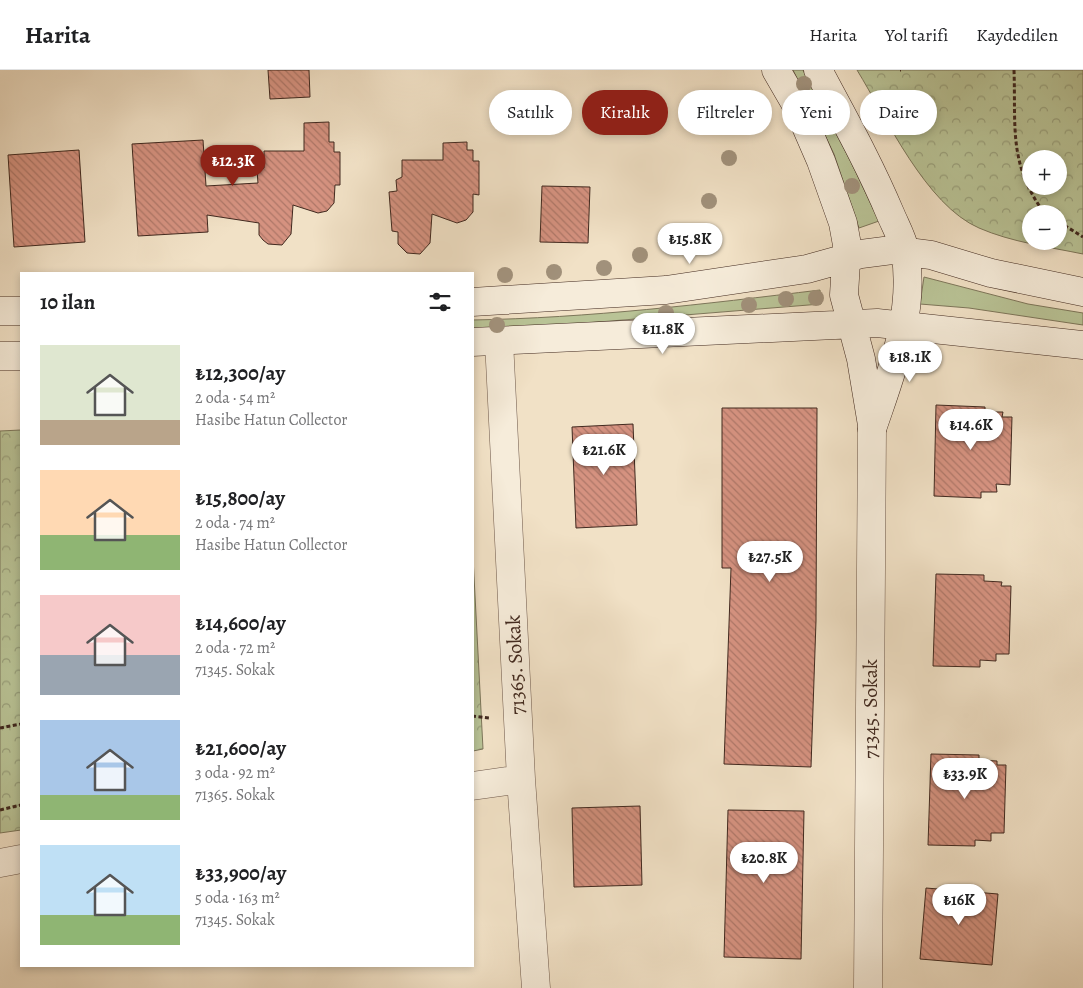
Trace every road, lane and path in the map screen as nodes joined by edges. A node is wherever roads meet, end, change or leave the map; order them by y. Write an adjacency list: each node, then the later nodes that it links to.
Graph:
1 (776, 70): 8 (main road)
2 (818, 70): 7 (main road)
3 (1014, 70): 4 (path)
4 (1039, 205)
5 (1067, 227): 6 (path)
6 (1083, 237)
7 (905, 250): 8 (main road); 9 (main road); 13 (main road)
8 (846, 258): 10 (main road); 14 (main road)
9 (1083, 292)
10 (474, 302)
11 (20, 310): 12 (main road)
12 (0, 311)
13 (903, 325): 14 (main road); 17 (main road); 20 (main road)
14 (852, 326): 15 (main road); 20 (main road)
15 (499, 341): 16 (main road); 23 (main road, 71365. Sokak)
16 (474, 342)
17 (1083, 345)
18 (0, 356): 19 (main road)
19 (20, 356)
20 (872, 429): 30 (main road, 71345. Sokak)
21 (20, 724): 22 (path)
22 (0, 728)
23 (521, 778): 24 (main road); 29 (main road, 71365. Sokak)
24 (474, 786)
25 (20, 805): 26 (path)
26 (0, 810)
27 (20, 859): 28 (main road)
28 (0, 862)
29 (536, 988)
30 (868, 988)

